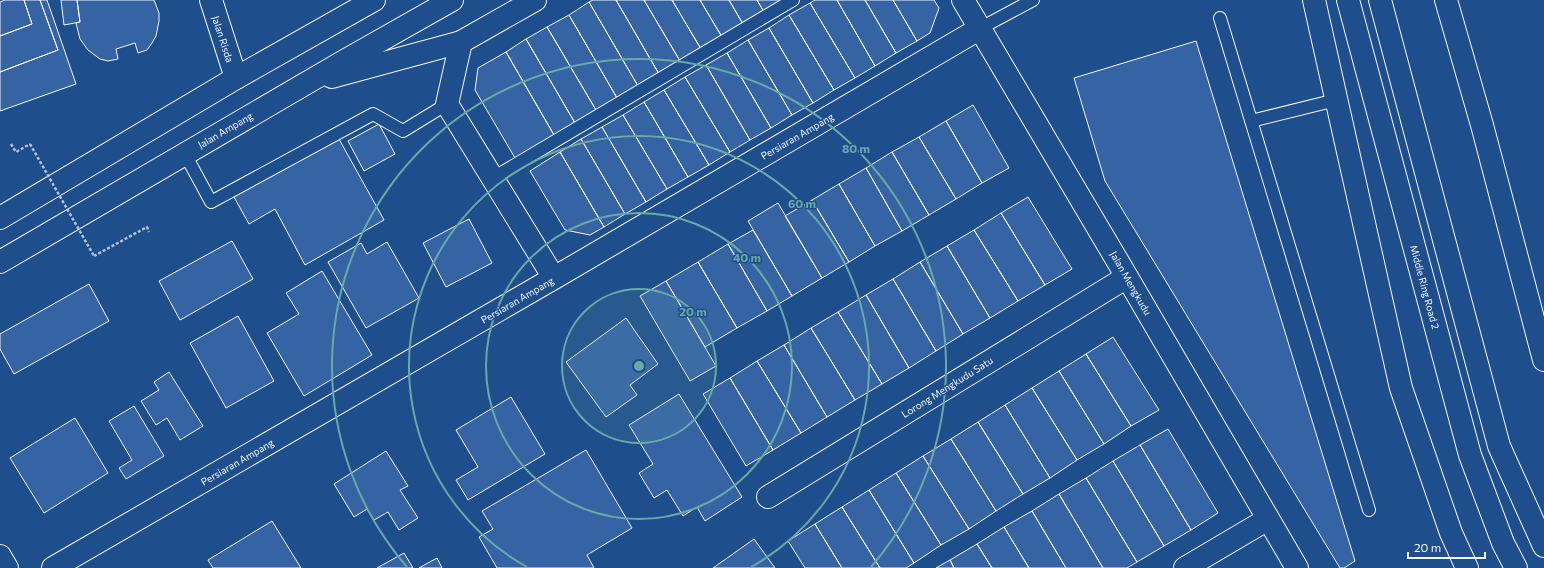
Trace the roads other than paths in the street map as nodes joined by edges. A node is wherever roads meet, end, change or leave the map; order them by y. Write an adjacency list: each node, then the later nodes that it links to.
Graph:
1 (211, 0): 17 (main road, Jalan Risda)
2 (346, 0): 16 (main road)
3 (374, 0): 16 (main road)
4 (452, 0): 18 (main road, Jalan Ampang)
5 (535, 0): 15 (main road)
6 (793, 0): 23 (lane)
7 (963, 0): 14 (main road, Jalan Mengkudu)
8 (1033, 0): 14 (lane)
9 (1314, 0): 19 (main road)
10 (1348, 0): 39 (main road, Middle Ring Road 2)
11 (1380, 0): 32 (main road)
12 (1446, 0): 28 (main road)
13 (1220, 18): 21 (lane)
14 (979, 29): 26 (main road, Jalan Mengkudu); 27 (main road, Persiaran Ampang)
15 (461, 42): 18 (main road); 20 (main road)
16 (292, 46): 17 (main road)
17 (236, 78): 24 (main road)
18 (304, 84): 22 (main road, Jalan Ampang)
19 (1336, 100): 21 (lane); 38 (main road)
20 (448, 104): 22 (lane); 23 (main road)
21 (1251, 121): 30 (lane)
22 (185, 154): 25 (main road, Jalan Ampang)
23 (493, 178): 27 (main road)
24 (0, 218)
25 (0, 262)
26 (1127, 277): 29 (main road, Lorong Mengkudu Satu); 31 (main road, Jalan Mengkudu)
27 (554, 278): 35 (main road, Persiaran Ampang)
28 (1544, 360)
29 (768, 497)
30 (1369, 510)
31 (1268, 519): 36 (main road); 37 (main road, Jalan Mengkudu)
32 (1544, 546)
33 (0, 556): 34 (main road)
34 (7, 568)
35 (53, 568)
36 (1185, 568)
37 (1297, 568)
38 (1467, 568)
39 (1516, 568)

